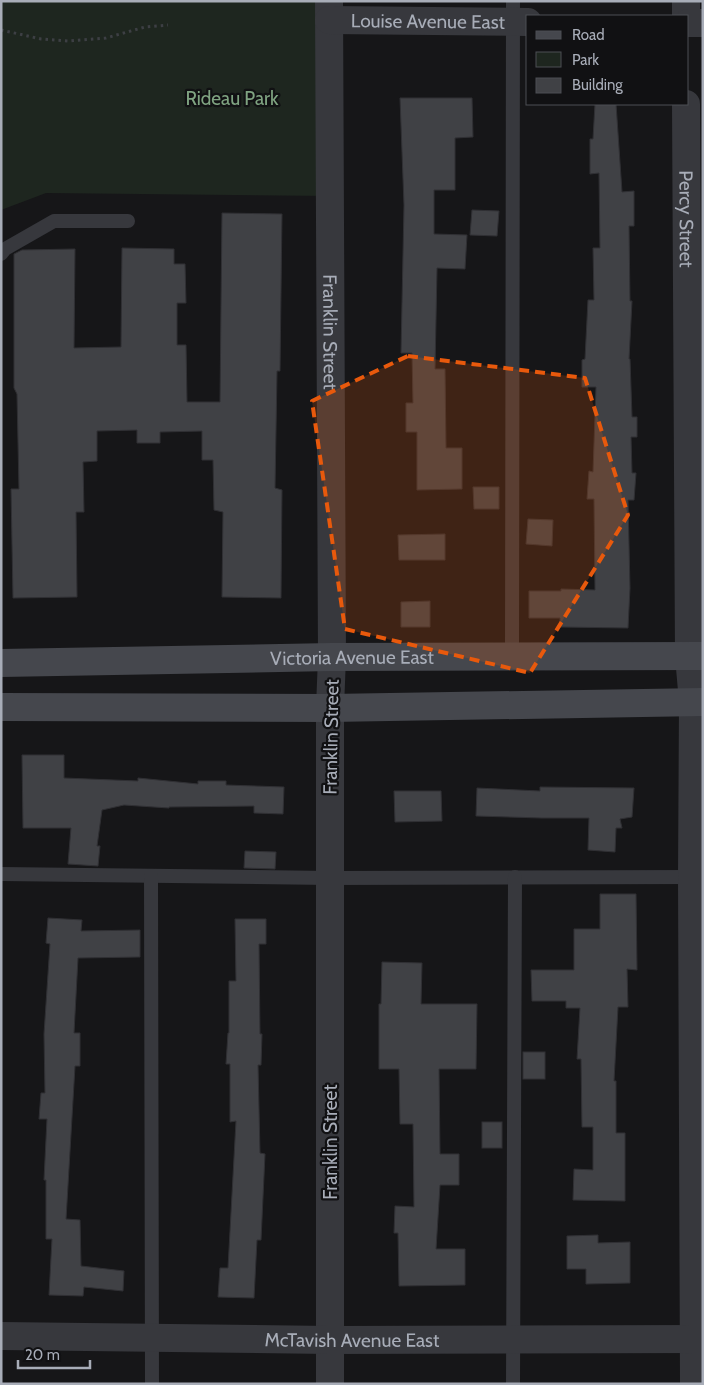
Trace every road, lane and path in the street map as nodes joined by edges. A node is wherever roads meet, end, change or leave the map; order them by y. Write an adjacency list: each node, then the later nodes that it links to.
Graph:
1 (686, 1): 4 (street)
2 (329, 11): 3 (street, Louise Avenue East); 14 (street, Franklin Street)
3 (518, 15): 12 (lane)
4 (686, 15)
5 (689, 23): 6 (street)
6 (703, 23)
7 (168, 25): 8 (path)
8 (1, 30)
9 (686, 105): 13 (street, Percy Street)
10 (128, 221): 11 (lane)
11 (1, 254)
12 (512, 656): 13 (main road, Victoria Avenue East); 14 (main road, Victoria Avenue East)
13 (696, 656): 16 (street, Percy Street)
14 (332, 657): 15 (main road, Victoria Avenue East); 18 (street, Franklin Street)
15 (1, 663)
16 (698, 702): 18 (main road); 22 (street, Percy Street)
17 (1, 707): 18 (main road)
18 (330, 708): 23 (street, Franklin Street)
19 (1, 874): 20 (lane)
20 (151, 876): 23 (lane); 25 (lane)
21 (515, 877): 22 (lane); 23 (lane); 26 (lane)
22 (697, 877): 27 (street, Percy Street)
23 (330, 878): 28 (street, Franklin Street)
24 (1, 1336): 25 (street, McTavish Avenue East)
25 (152, 1338): 28 (street, McTavish Avenue East); 29 (lane)
26 (513, 1339): 27 (street, McTavish Avenue East); 28 (street, McTavish Avenue East); 31 (lane)
27 (698, 1339): 32 (street, Percy Street)
28 (330, 1340): 30 (street, Franklin Street)
29 (152, 1384)
30 (330, 1384)
31 (513, 1384)
32 (694, 1384)

